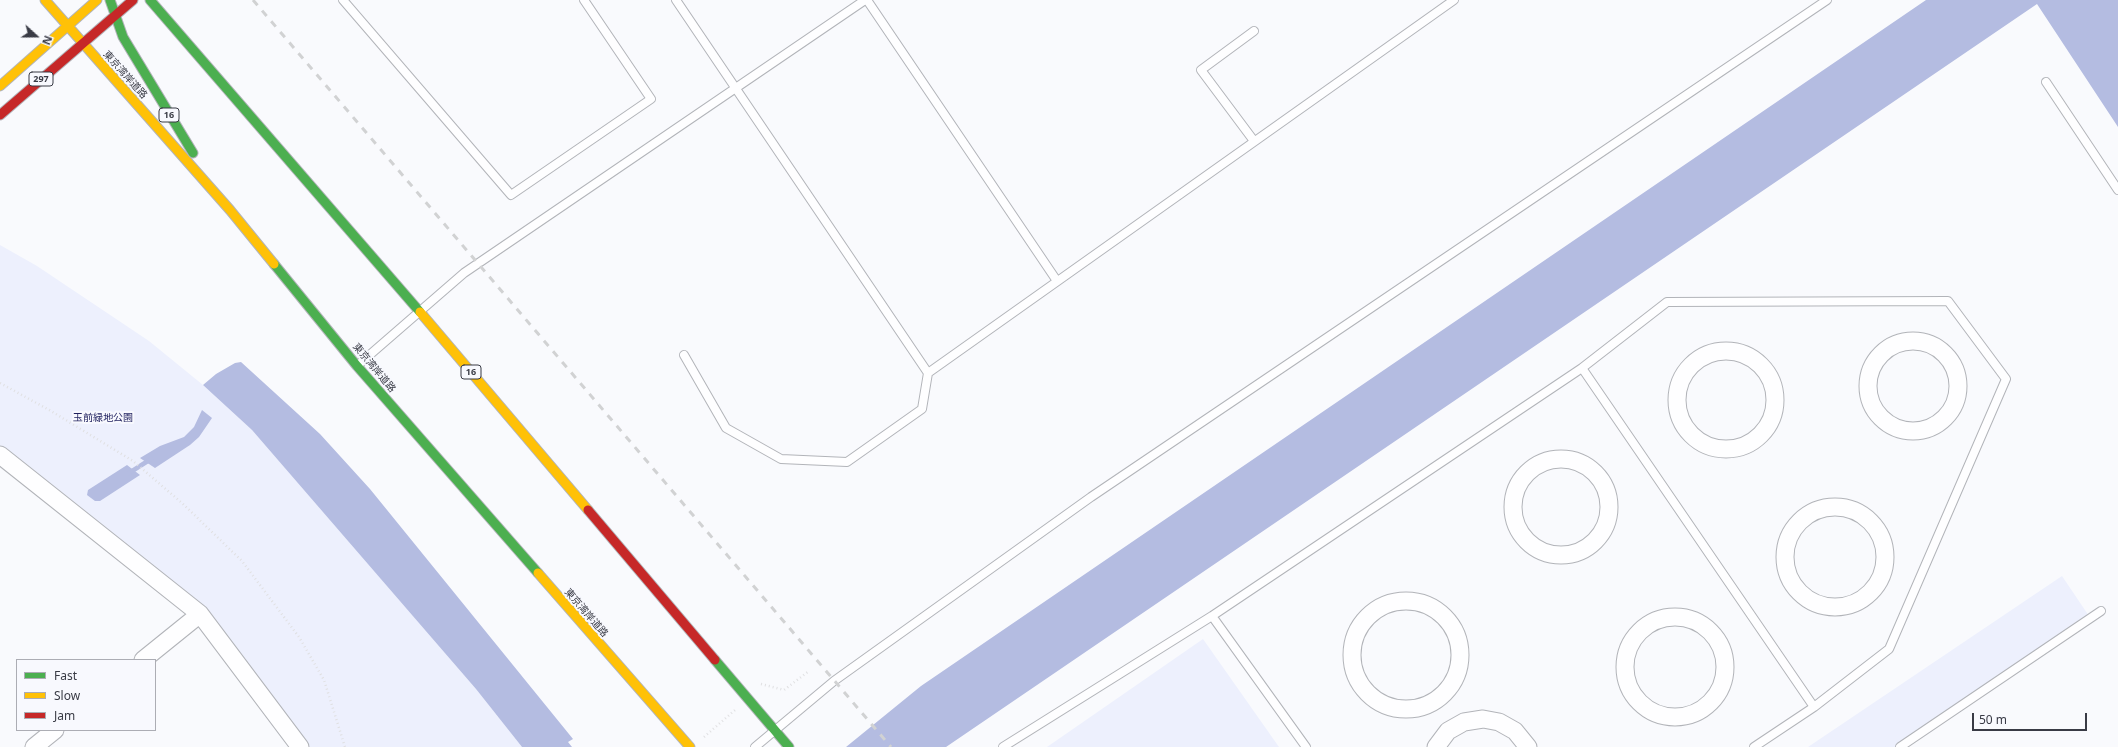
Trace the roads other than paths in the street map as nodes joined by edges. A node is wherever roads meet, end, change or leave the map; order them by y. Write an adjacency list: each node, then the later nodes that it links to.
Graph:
1 (45, 0): 14 (highway, 東京湾岸道路 / 16)
2 (97, 0): 12 (highway, 297)
3 (110, 0): 13 (highway, 16)
4 (133, 0): 13 (highway, 297)
5 (150, 0): 26 (highway, 16)
6 (343, 0): 7 (lane)
7 (584, 0)
8 (676, 0): 20 (lane)
9 (866, 0): 20 (lane); 25 (lane)
10 (1454, 0): 22 (lane)
11 (1827, 0): 44 (lane)
12 (88, 3): 14 (highway, 297); 16 (highway)
13 (115, 17): 16 (highway, 297); 24 (highway, 16)
14 (67, 26): 17 (highway, 東京湾岸道路 / 16); 19 (highway, 297)
15 (1254, 31): 22 (lane)
16 (96, 33): 17 (highway, 297)
17 (82, 44): 21 (highway, 297); 24 (highway, 東京湾岸道路 / 16)
18 (2046, 82): 23 (lane)
19 (0, 86)
20 (734, 88): 26 (lane); 31 (lane)
21 (0, 115)
22 (1254, 141): 25 (lane)
23 (2118, 190)
24 (230, 210): 28 (highway, 東京湾岸道路 / 16)
25 (1057, 281): 31 (lane)
26 (419, 311): 28 (lane); 44 (highway, 16)
27 (684, 355): 31 (lane)
28 (357, 366): 47 (highway, 東京湾岸道路 / 16)
29 (1582, 368): 38 (lane); 42 (lane); 42 (lane)
30 (1955, 370): 30 (street)
31 (928, 373)
32 (1774, 387): 32 (street)
33 (0, 455): 37 (street)
34 (1609, 505): 34 (street)
35 (1886, 554): 35 (street)
36 (2101, 611): 55 (lane)
37 (200, 614): 40 (street); 46 (street)
38 (1212, 616): 50 (lane); 51 (lane)
39 (1461, 658): 39 (street)
40 (144, 659)
41 (1725, 664): 41 (street)
42 (1814, 707): 54 (lane)
43 (54, 731): 45 (street)
44 (775, 731): 48 (lane); 49 (highway, 16)
45 (34, 747)
46 (300, 747)
47 (690, 747)
48 (756, 747)
49 (789, 747)
50 (1003, 747)
51 (1306, 747)
52 (1436, 747): 53 (street)
53 (1528, 747)
54 (1754, 747)
55 (1900, 747)

